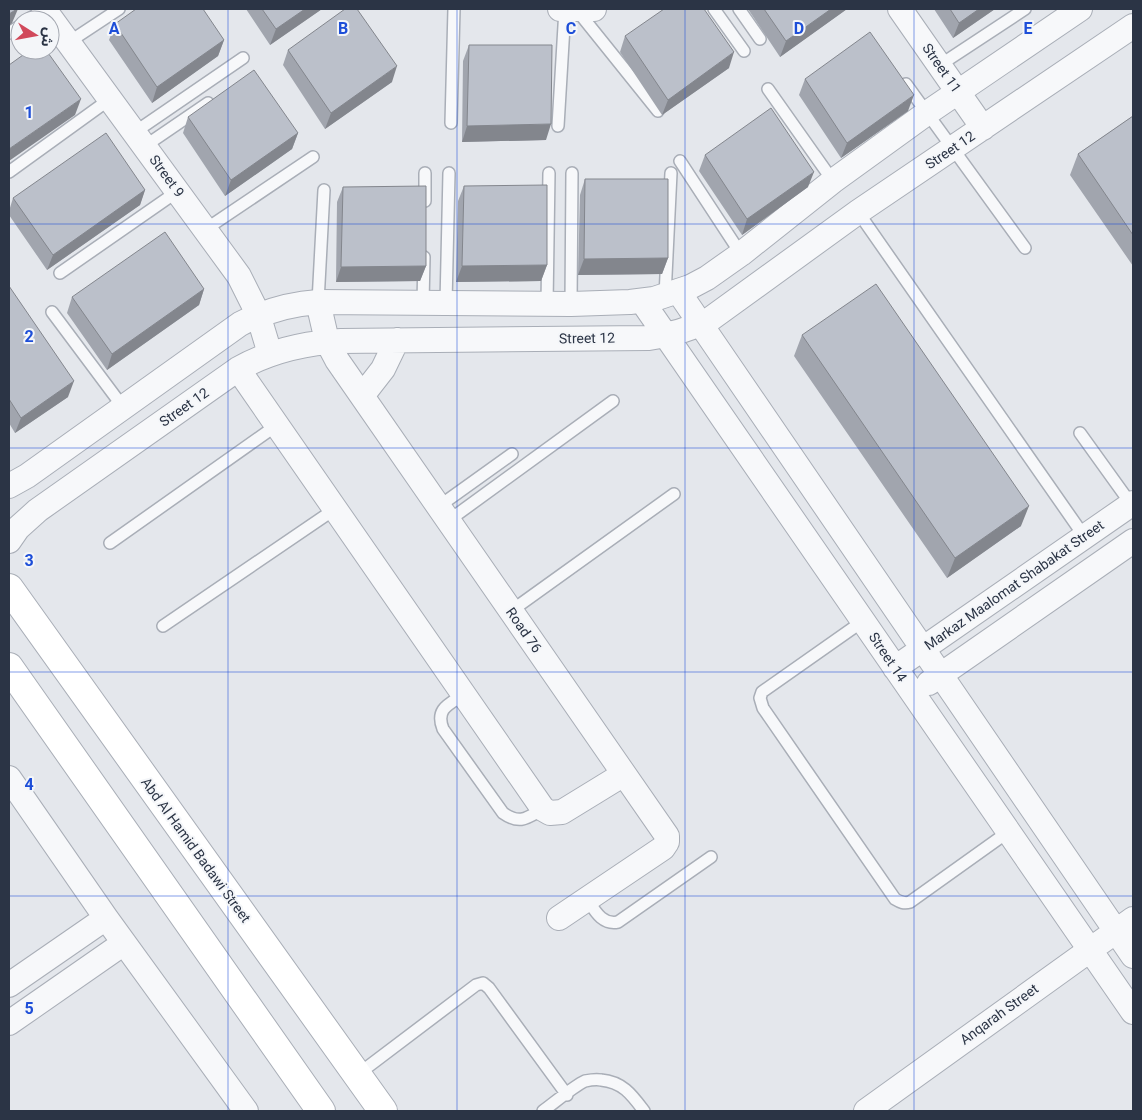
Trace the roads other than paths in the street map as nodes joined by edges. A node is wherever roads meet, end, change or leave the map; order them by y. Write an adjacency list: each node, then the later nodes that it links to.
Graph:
1 (44, 9): 15 (street, Street 9)
2 (119, 9): 15 (lane)
3 (454, 9): 26 (lane)
4 (560, 9): 5 (street)
5 (565, 9): 6 (street); 27 (lane)
6 (576, 9): 7 (street); 24 (lane)
7 (594, 9)
8 (714, 9): 16 (lane)
9 (739, 9): 14 (lane)
10 (900, 9): 18 (street, Street 11)
11 (1025, 9): 18 (lane)
12 (1080, 9): 21 (street)
13 (1133, 26): 28 (street, Street 12)
14 (760, 39)
15 (69, 42): 22 (street, Street 9)
16 (744, 50)
17 (243, 58): 29 (lane)
18 (940, 65): 21 (street, Street 11)
19 (899, 75): 25 (lane)
20 (768, 89): 39 (lane)
21 (958, 92): 25 (street); 28 (street, Street 11)
22 (110, 99): 29 (street, Street 9); 33 (lane)
23 (215, 99): 29 (lane)
24 (658, 110)
25 (927, 114): 30 (lane); 39 (street)
26 (451, 123)
27 (558, 126)
28 (983, 128): 30 (street, Street 12)
29 (140, 139): 40 (street, Street 9)
30 (952, 148): 43 (street, Street 12); 46 (lane)
31 (313, 157): 44 (lane)
32 (680, 161): 47 (lane)
33 (9, 172)
34 (425, 173): 42 (lane)
35 (449, 173): 53 (lane)
36 (549, 173): 54 (lane)
37 (572, 173): 55 (lane)
38 (671, 173): 49 (lane)
39 (832, 181): 47 (street)
40 (178, 190): 44 (street, Street 9); 48 (lane)
41 (324, 190): 51 (lane)
42 (424, 210)
43 (858, 212): 58 (street, Street 12); 75 (lane)
44 (206, 229): 57 (street, Street 9)
45 (424, 247): 52 (lane)
46 (1025, 248)
47 (741, 254): 49 (street)
48 (60, 273)
49 (672, 294): 50 (street); 58 (street)
50 (642, 301): 55 (street); 59 (street, Street 14)
51 (318, 302): 52 (street); 57 (street); 61 (street, Road 76)
52 (423, 303): 53 (street)
53 (446, 303): 54 (street)
54 (547, 304): 55 (street)
55 (572, 304)
56 (52, 312): 66 (lane)
57 (258, 314): 62 (street, Street 9); 66 (street)
58 (701, 325): 59 (street, Street 12); 83 (street)
59 (665, 336): 60 (street, Street 12); 81 (street, Street 14)
60 (397, 340): 61 (street, Street 12); 64 (street)
61 (327, 342): 62 (street, Street 12); 64 (street, Road 76)
62 (270, 354): 63 (street, Street 12)
63 (238, 369): 67 (street); 76 (street, Street 12)
64 (362, 396): 74 (street, Road 76)
65 (613, 402): 74 (lane)
66 (123, 407): 70 (street)
67 (277, 425): 73 (street); 78 (lane)
68 (1080, 433): 72 (lane)
69 (512, 454): 74 (lane)
70 (9, 486)
71 (674, 494): 80 (lane)
72 (1132, 504): 75 (street, Markaz Maalomat Shabakat Street)
73 (335, 509): 82 (lane); 88 (street)
74 (443, 514): 80 (street, Road 76)
75 (1084, 536): 83 (street, Markaz Maalomat Shabakat Street)
76 (9, 541)
77 (1133, 541): 86 (street)
78 (110, 543)
79 (9, 588): 104 (main road, Abd Al Hamid Badawi Street)
80 (510, 611): 89 (street, Road 76)
81 (863, 621): 85 (street, Street 14); 92 (lane)
82 (163, 626)
83 (923, 648): 85 (street, Markaz Maalomat Shabakat Street); 86 (street)
84 (9, 667): 107 (main road)
85 (895, 668): 87 (street, Street 14)
86 (941, 675): 87 (street); 97 (street)
87 (913, 694): 92 (street, Street 14)
88 (463, 695): 91 (street); 91 (lane)
89 (624, 774): 91 (street); 94 (street, Road 76)
90 (9, 778): 95 (street)
91 (543, 809)
92 (1008, 832): 99 (street, Street 14)
93 (711, 858): 94 (lane)
94 (587, 899): 96 (street, Road 76)
95 (106, 918): 98 (street); 101 (street)
96 (559, 918)
97 (1124, 925): 99 (street, Anqarah Street); 100 (street)
98 (124, 943): 103 (street); 106 (street)
99 (1090, 949): 102 (street, Street 14); 111 (street, Anqarah Street)
100 (1133, 956)
101 (9, 985)
102 (1133, 1012)
103 (9, 1023)
104 (357, 1075): 105 (lane); 108 (main road, Abd Al Hamid Badawi Street)
105 (567, 1095): 109 (lane); 110 (lane)
106 (246, 1111)
107 (321, 1111)
108 (383, 1111)
109 (543, 1111)
110 (644, 1111)
111 (866, 1111)

